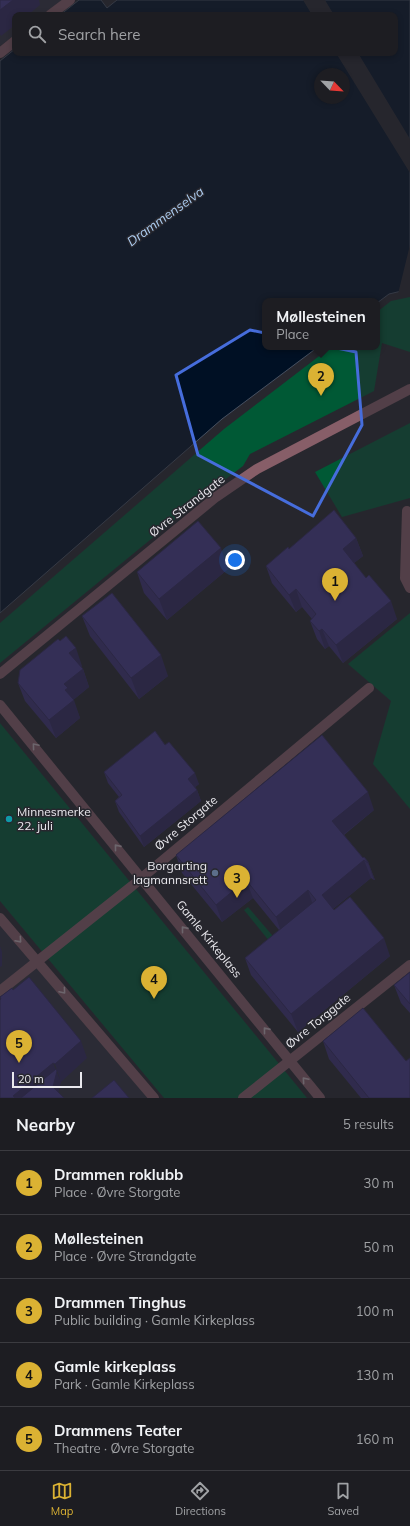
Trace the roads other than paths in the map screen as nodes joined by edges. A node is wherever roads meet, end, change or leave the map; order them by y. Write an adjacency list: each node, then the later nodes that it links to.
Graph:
1 (70, 0): 2 (street)
2 (54, 12)
3 (12, 43): 4 (street)
4 (0, 53)
5 (410, 390): 8 (street, Øvre Strandgate)
6 (406, 511): 7 (street)
7 (410, 588)
8 (0, 674)
9 (369, 688): 11 (street, Øvre Storgate)
10 (0, 705): 11 (street, Gamle Kirkeplass, one-way to 10)
11 (142, 877): 13 (street, Øvre Storgate); 16 (street, Gamle Kirkeplass, one-way to 11)
12 (0, 918): 13 (street, one-way to 13)
13 (38, 962): 15 (street, Øvre Storgate); 17 (street, one-way to 17)
14 (410, 964): 16 (street, Øvre Torggate)
15 (0, 992)
16 (290, 1061): 18 (street, Øvre Torggate); 19 (street, Gamle Kirkeplass, one-way to 16)
17 (154, 1098)
18 (243, 1098)
19 (320, 1098)

